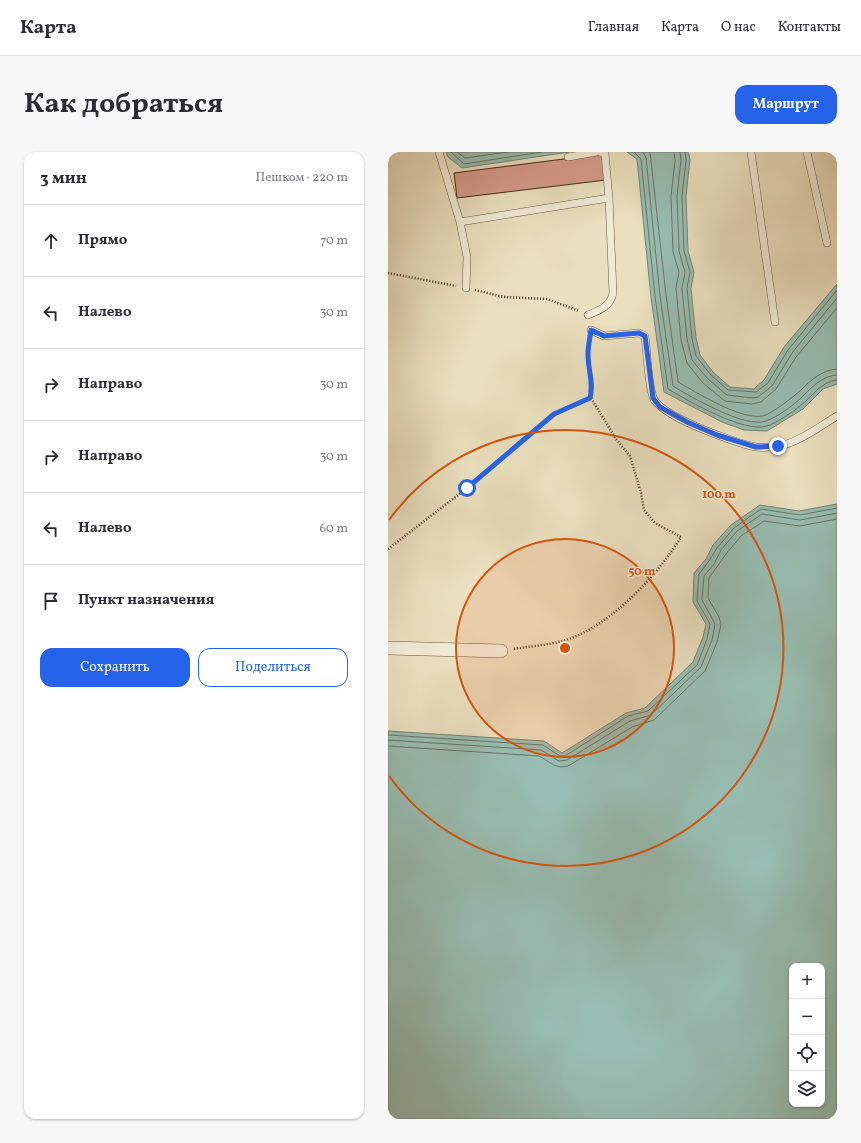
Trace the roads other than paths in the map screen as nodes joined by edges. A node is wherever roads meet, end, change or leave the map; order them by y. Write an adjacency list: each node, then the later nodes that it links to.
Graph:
1 (439, 152): 8 (lane)
2 (596, 152): 6 (lane)
3 (601, 152): 7 (lane)
4 (751, 152): 12 (lane)
5 (807, 152): 9 (lane)
6 (568, 157)
7 (609, 198): 8 (lane); 11 (lane)
8 (460, 222): 10 (lane)
9 (827, 243)
10 (466, 288)
11 (588, 316)
12 (775, 322)
13 (591, 330): 14 (lane)
14 (837, 416)
15 (388, 648): 16 (street)
16 (500, 651)

